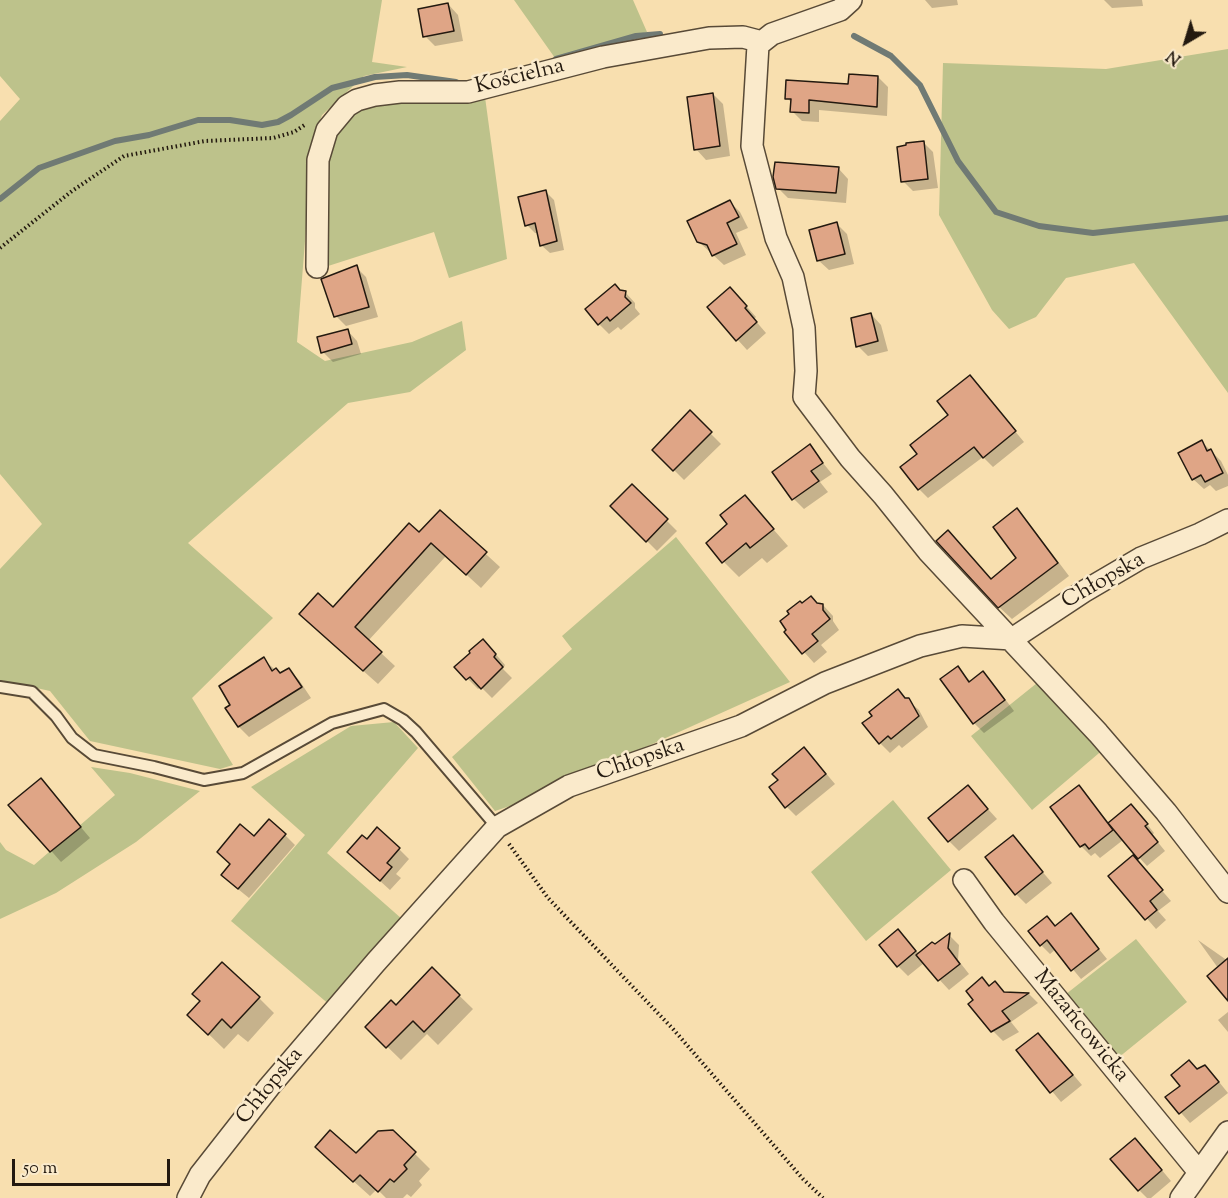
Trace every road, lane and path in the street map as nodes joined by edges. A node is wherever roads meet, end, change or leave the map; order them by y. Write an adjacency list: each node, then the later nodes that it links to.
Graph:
1 (851, 0): 2 (street)
2 (762, 42): 5 (street, Kościelna); 7 (street)
3 (313, 120): 4 (path)
4 (0, 248)
5 (316, 267)
6 (1228, 520): 7 (street, Chłopska)
7 (1012, 639): 9 (street, Chłopska); 11 (street)
8 (0, 687): 9 (lane)
9 (497, 827): 14 (street, Chłopska); 15 (path)
10 (964, 880): 13 (street, Mazańcowicka)
11 (1228, 892)
12 (1228, 1132): 13 (street)
13 (1199, 1172): 16 (street)
14 (188, 1198)
15 (823, 1198)
16 (1180, 1198)

